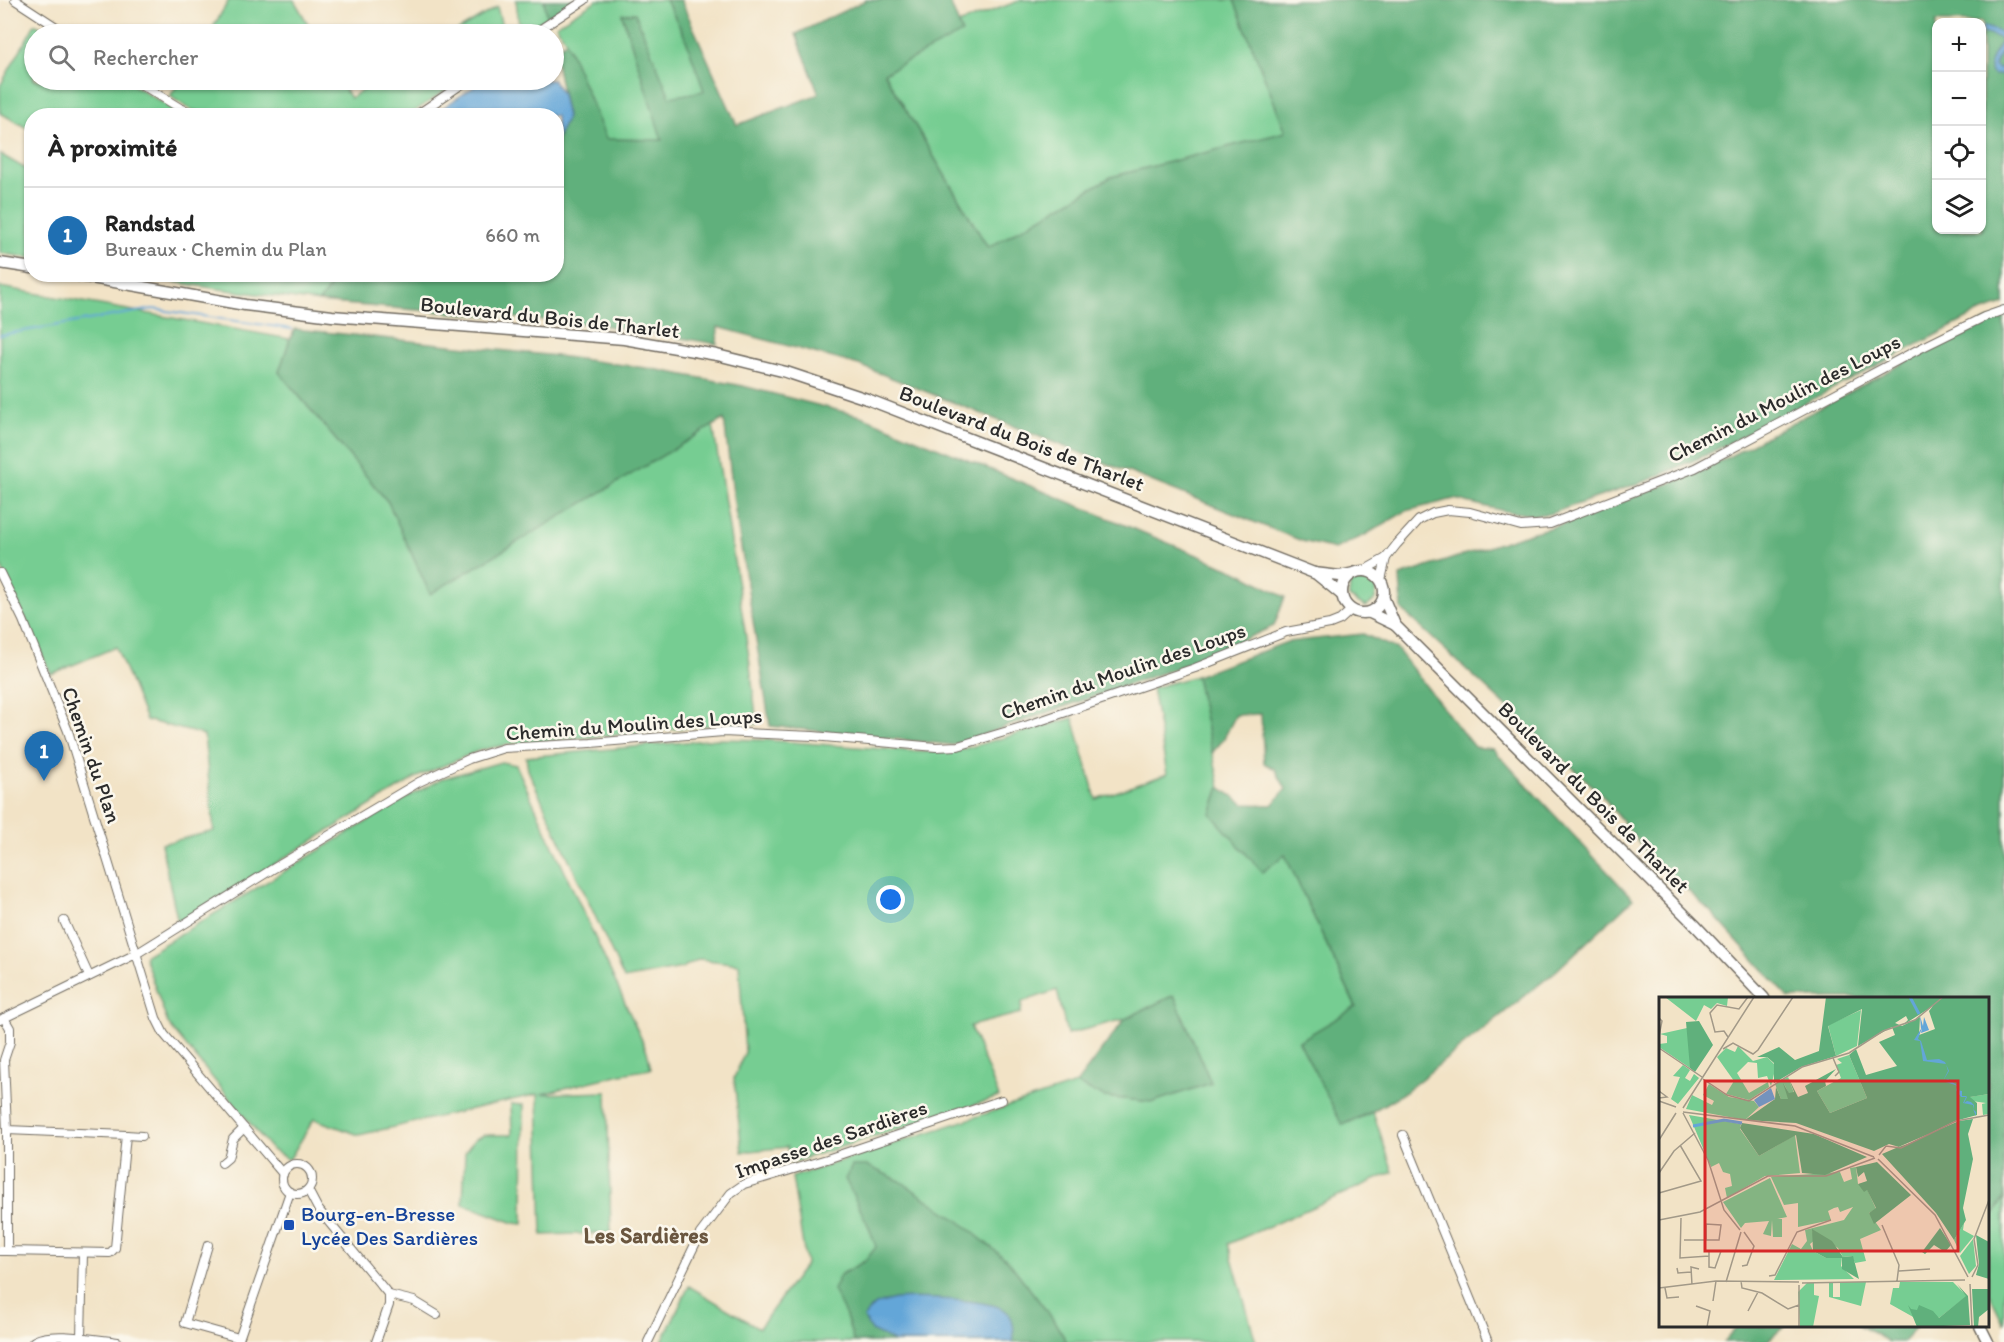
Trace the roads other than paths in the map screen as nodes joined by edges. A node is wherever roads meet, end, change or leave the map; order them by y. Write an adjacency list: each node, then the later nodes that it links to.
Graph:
1 (15, 0): 3 (street)
2 (585, 0): 4 (street)
3 (52, 24)
4 (548, 24)
5 (150, 90): 7 (street)
6 (453, 90): 8 (street)
7 (180, 108)
8 (427, 108)
9 (0, 263): 10 (main road)
10 (24, 267)
11 (114, 282): 16 (main road, Boulevard du Bois de Tharlet)
12 (2004, 310): 13 (street, Chemin du Moulin des Loups)
13 (1386, 558): 14 (street, Chemin du Moulin des Loups); 17 (street, Chemin du Moulin des Loups)
14 (1359, 572): 16 (main road, Boulevard du Bois de Tharlet); 17 (main road); 18 (main road)
15 (0, 573): 24 (street, Chemin du Plan)
16 (1314, 573): 18 (main road, Boulevard du Bois de Tharlet)
17 (1381, 580): 19 (main road)
18 (1342, 595): 20 (main road)
19 (1384, 599): 21 (main road); 22 (main road, Boulevard du Bois de Tharlet)
20 (1351, 610): 21 (main road); 24 (street, Chemin du Moulin des Loups)
21 (1370, 613): 22 (main road, Boulevard du Bois de Tharlet)
22 (1395, 625): 26 (main road, Boulevard du Bois de Tharlet)
23 (64, 921): 25 (street)
24 (136, 954): 25 (street, Chemin du Moulin des Loups); 29 (street, Chemin du Plan)
25 (89, 976): 27 (street, Chemin du Moulin des Loups)
26 (1762, 997)
27 (2, 1019): 30 (street)
28 (1002, 1100): 51 (street, Impasse des Sardières)
29 (244, 1128): 34 (street, Chemin du Plan); 35 (street)
30 (7, 1130): 31 (street); 41 (street)
31 (126, 1135): 33 (street); 42 (street)
32 (1403, 1135): 52 (street)
33 (142, 1136)
34 (266, 1154): 36 (street); 37 (street, Chemin du Plan)
35 (222, 1163)
36 (291, 1165): 37 (street); 38 (street)
37 (283, 1174): 39 (street)
38 (308, 1190): 39 (street); 43 (street)
39 (290, 1192): 47 (street)
40 (208, 1245): 47 (street)
41 (3, 1251): 42 (street)
42 (82, 1253): 46 (street)
43 (389, 1295): 44 (street); 50 (street)
44 (437, 1315)
45 (1980, 1327): 53 (main road)
46 (81, 1338): 48 (street); 49 (street)
47 (239, 1340)
48 (33, 1342)
49 (118, 1342)
50 (376, 1342)
51 (648, 1342)
52 (1488, 1342)
53 (1988, 1342)

